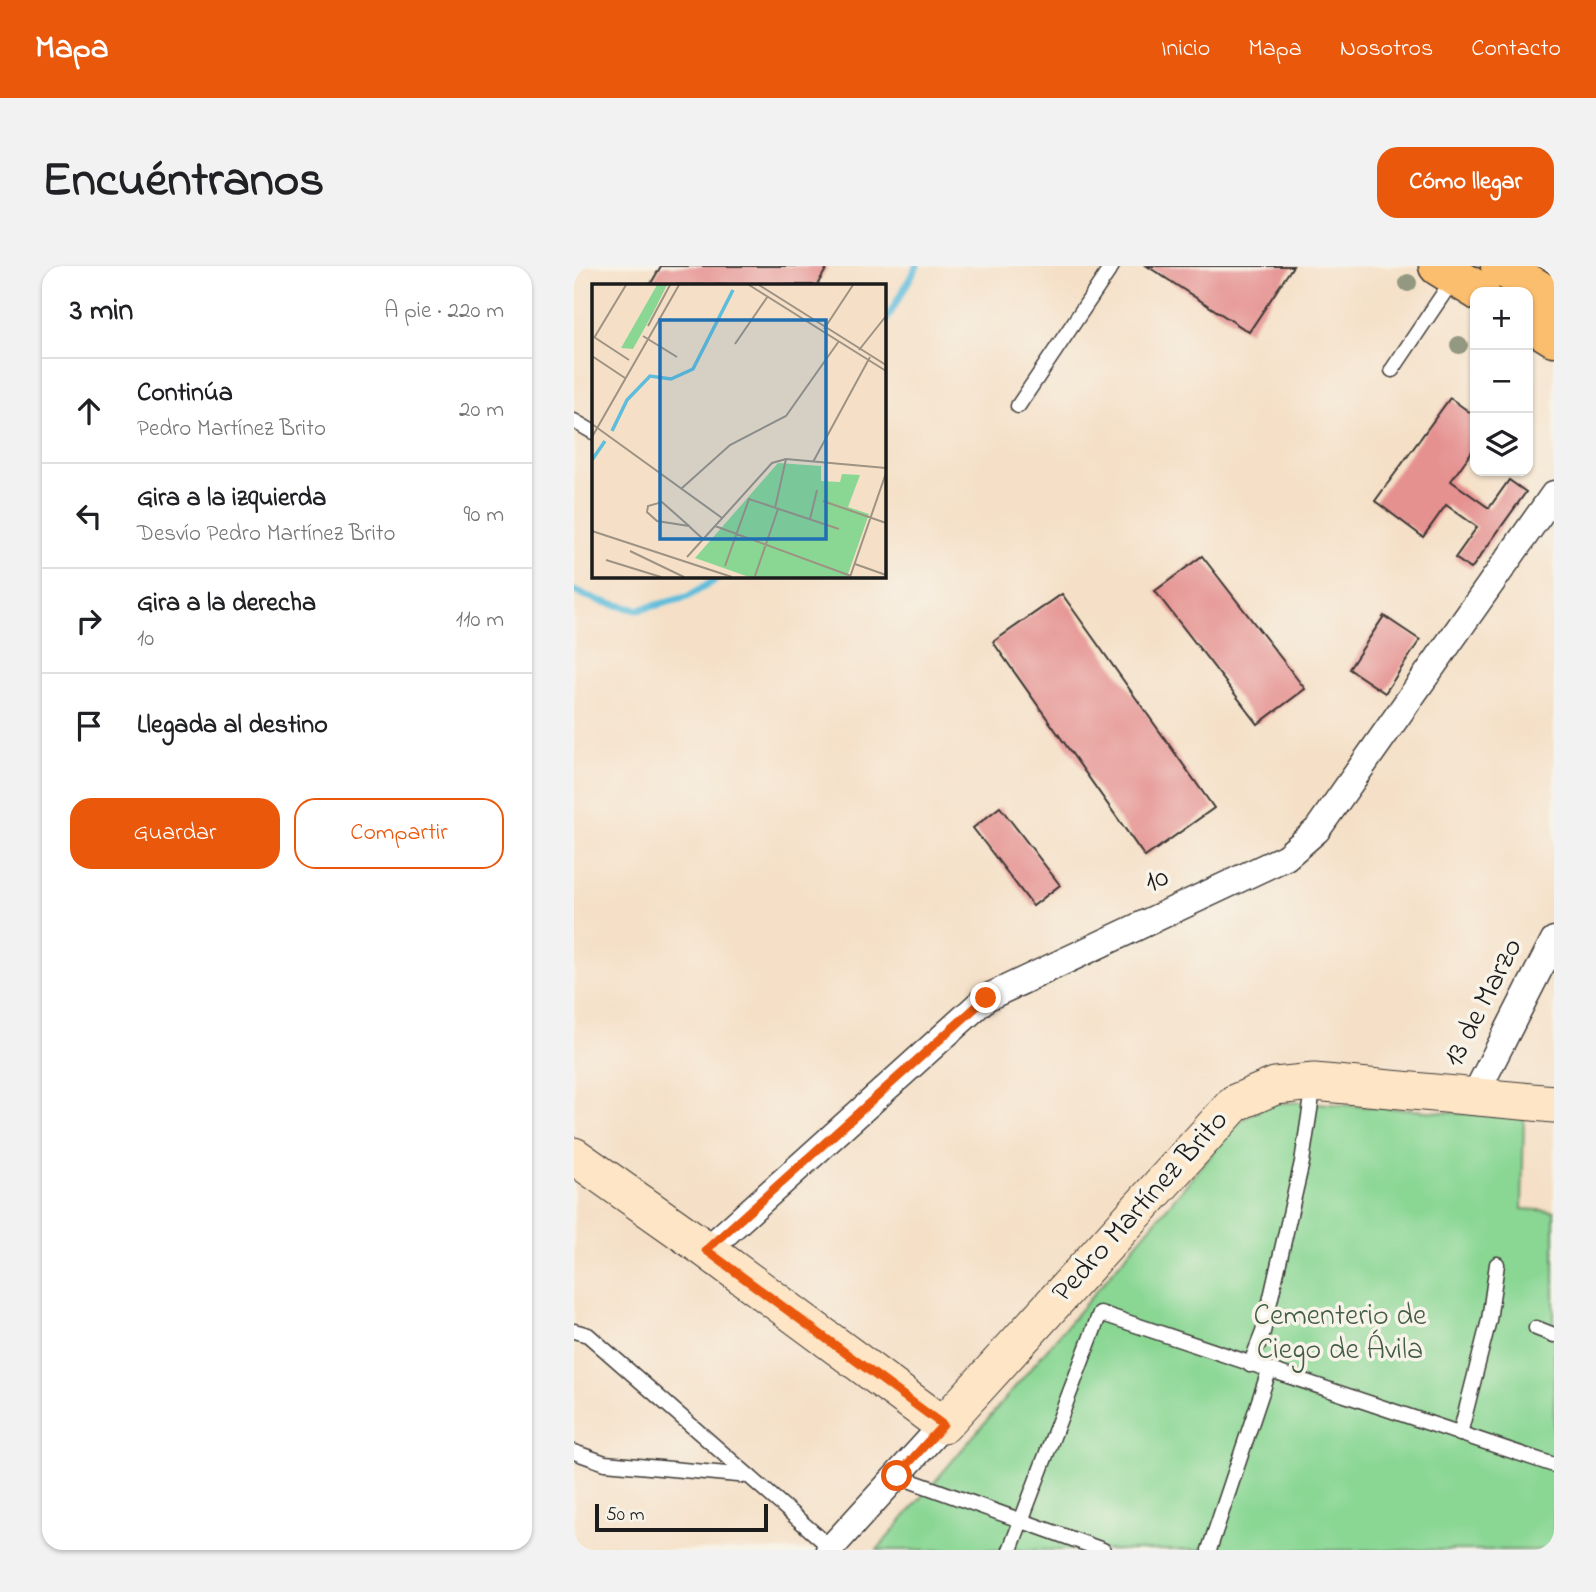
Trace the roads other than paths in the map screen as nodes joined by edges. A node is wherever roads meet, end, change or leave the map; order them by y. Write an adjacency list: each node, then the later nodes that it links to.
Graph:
1 (1112, 266): 6 (lane)
2 (1500, 266): 4 (main road)
3 (1458, 278): 5 (lane)
4 (1547, 311)
5 (1392, 370)
6 (1018, 406)
7 (574, 421): 8 (lane)
8 (592, 431)
9 (1554, 494): 15 (street, 10)
10 (1554, 940): 12 (street, 13 de Marzo)
11 (1314, 1082): 12 (street, Pedro Martínez Brito); 20 (lane); 22 (street, Pedro Martínez Brito)
12 (1474, 1097): 13 (street, Pedro Martínez Brito)
13 (1554, 1104)
14 (574, 1156): 15 (street)
15 (706, 1250): 22 (street)
16 (1497, 1264): 23 (lane)
17 (1536, 1328): 19 (lane)
18 (574, 1331): 26 (lane)
19 (1554, 1335)
20 (1250, 1365): 21 (lane); 28 (lane)
21 (1269, 1371): 23 (lane); 32 (lane)
22 (943, 1425): 27 (street, Pedro Martínez Brito)
23 (1460, 1434): 25 (lane)
24 (574, 1452): 26 (lane)
25 (1554, 1465)
26 (749, 1476): 29 (lane)
27 (897, 1476): 28 (lane); 29 (street, Pedro Martínez Brito)
28 (1020, 1520): 30 (lane); 31 (lane)
29 (830, 1549)
30 (1010, 1550)
31 (1103, 1550)
32 (1209, 1550)

